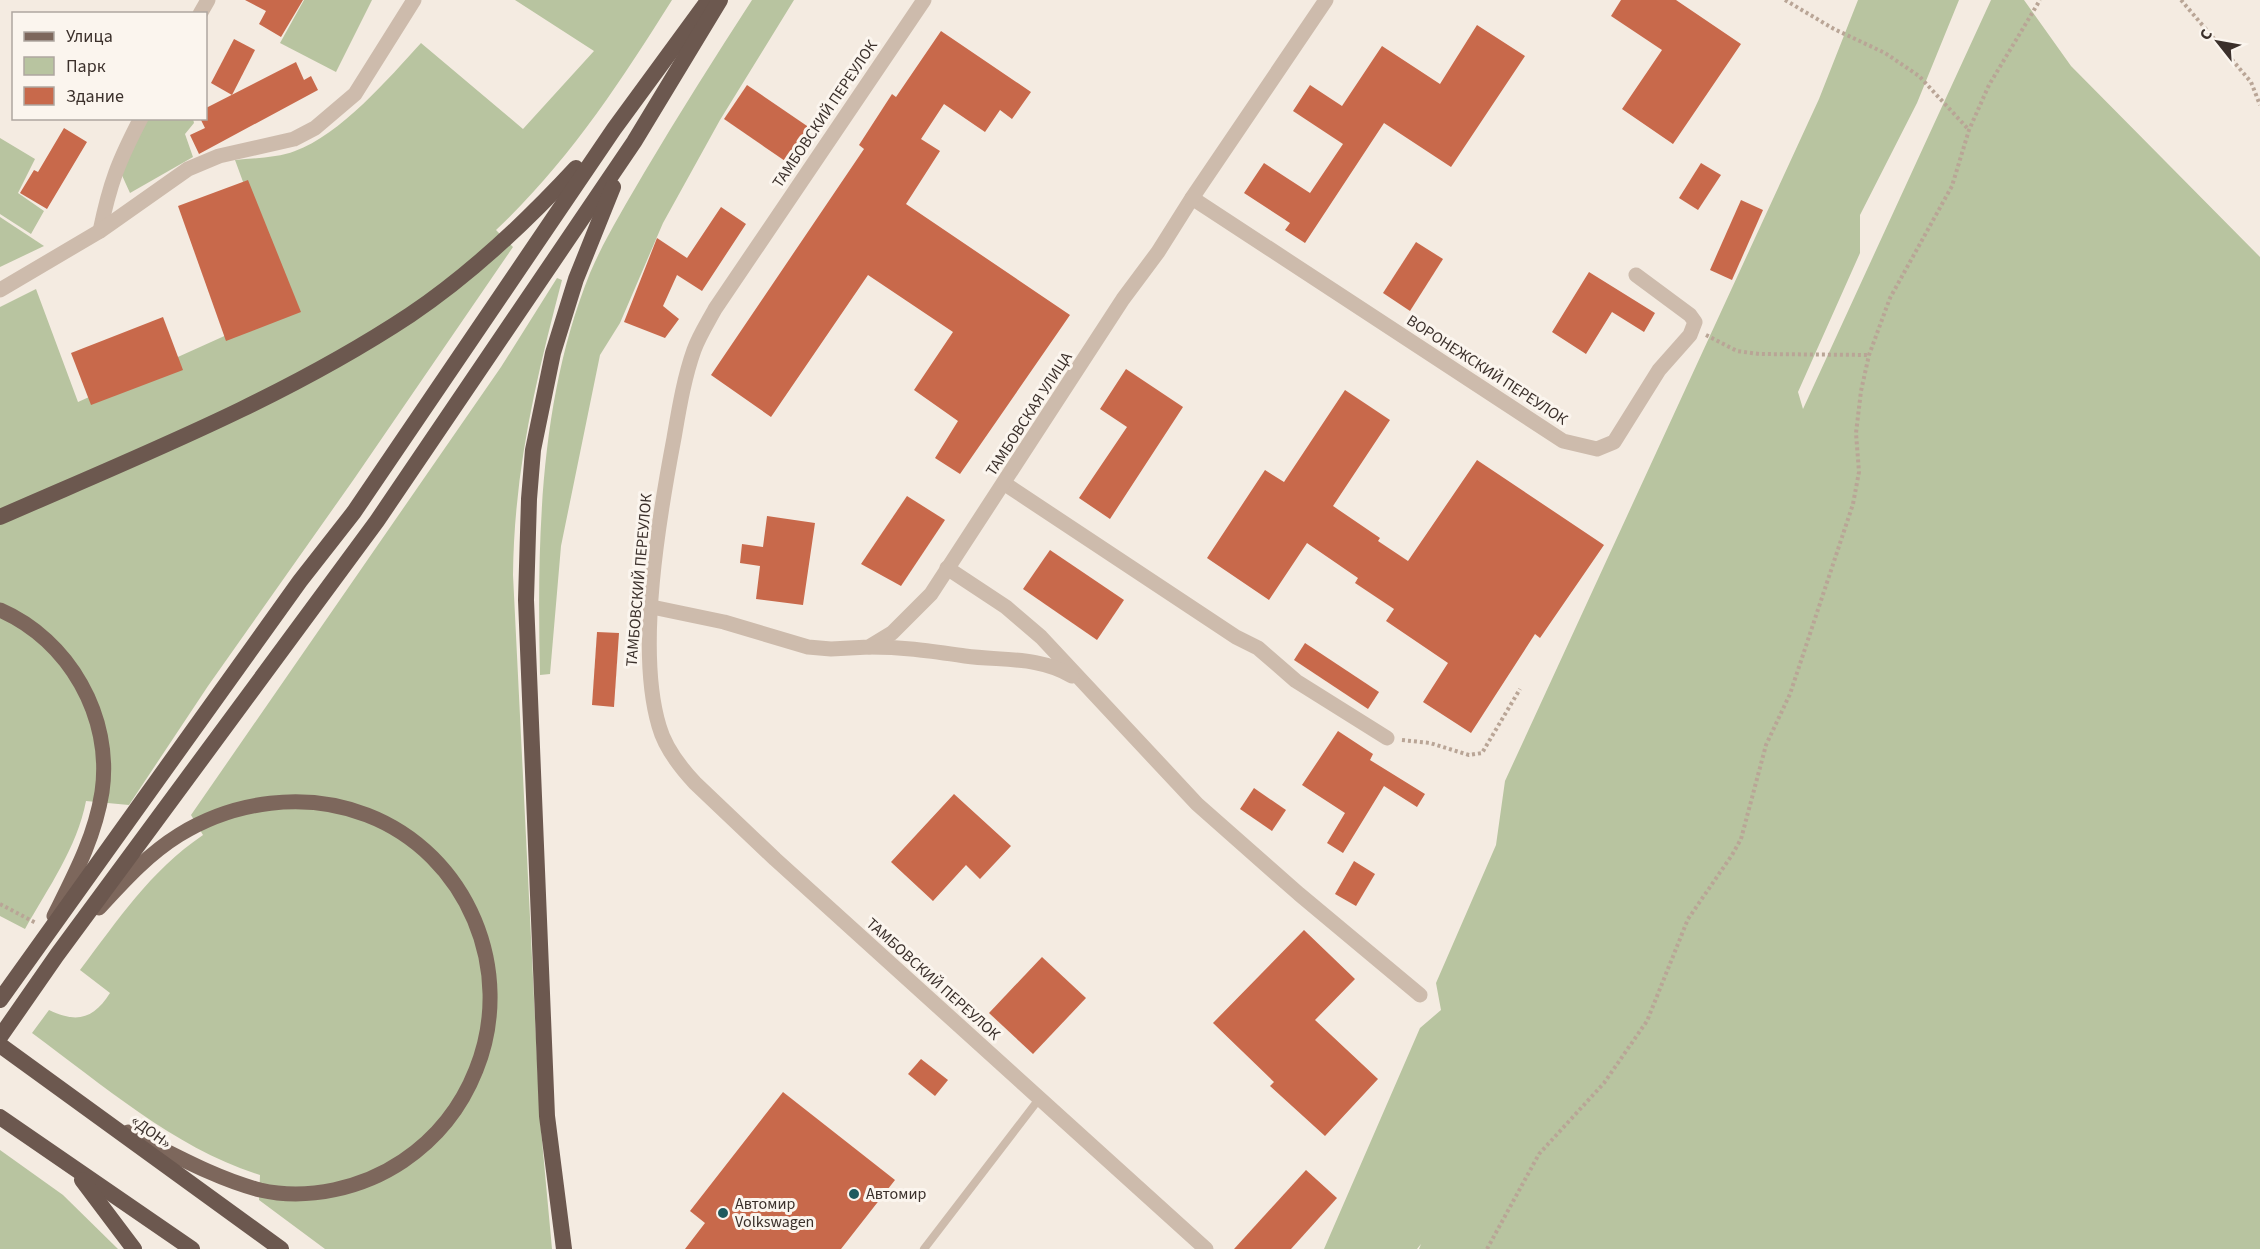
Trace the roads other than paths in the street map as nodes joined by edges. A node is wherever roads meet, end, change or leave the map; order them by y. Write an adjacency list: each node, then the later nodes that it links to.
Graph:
1 (414, 0): 10 (street)
2 (709, 0): 7 (highway)
3 (720, 0): 8 (highway)
4 (924, 0): 16 (street, ТАМБОВСКИЙ ПЕРЕУЛОК)
5 (1326, 0): 9 (street, ТАМБОВСКАЯ УЛИЦА)
6 (140, 120): 10 (street)
7 (614, 129): 14 (highway); 21 (highway)
8 (634, 142): 22 (highway); 34 (highway)
9 (1192, 198): 11 (street, ВОРОНЕЖСКИЙ ПЕРЕУЛОК); 13 (street, ТАМБОВСКАЯ УЛИЦА)
10 (100, 231): 12 (street)
11 (1636, 275)
12 (0, 290)
13 (1005, 483): 15 (street, ТАМБОВСКАЯ УЛИЦА); 20 (street)
14 (0, 517)
15 (948, 568): 18 (street, ТАМБОВСКАЯ УЛИЦА); 19 (street)
16 (652, 607): 18 (street); 27 (street, ТАМБОВСКИЙ ПЕРЕУЛОК)
17 (0, 610): 21 (main road)
18 (869, 647): 19 (street)
19 (1081, 682): 23 (street)
20 (1387, 738)
21 (43, 936): 24 (highway)
22 (57, 955): 25 (highway); 29 (main road)
23 (1420, 995)
24 (0, 1000)
25 (0, 1037)
26 (0, 1045): 29 (highway, «ДОН»)
27 (1038, 1099): 35 (lane); 36 (street, ТАМБОВСКИЙ ПЕРЕУЛОК)
28 (0, 1117): 30 (highway)
29 (104, 1121): 33 (highway, «ДОН»)
30 (74, 1169): 31 (highway); 32 (highway)
31 (134, 1249)
32 (192, 1249)
33 (281, 1249)
34 (564, 1249)
35 (924, 1249)
36 (1206, 1249)

